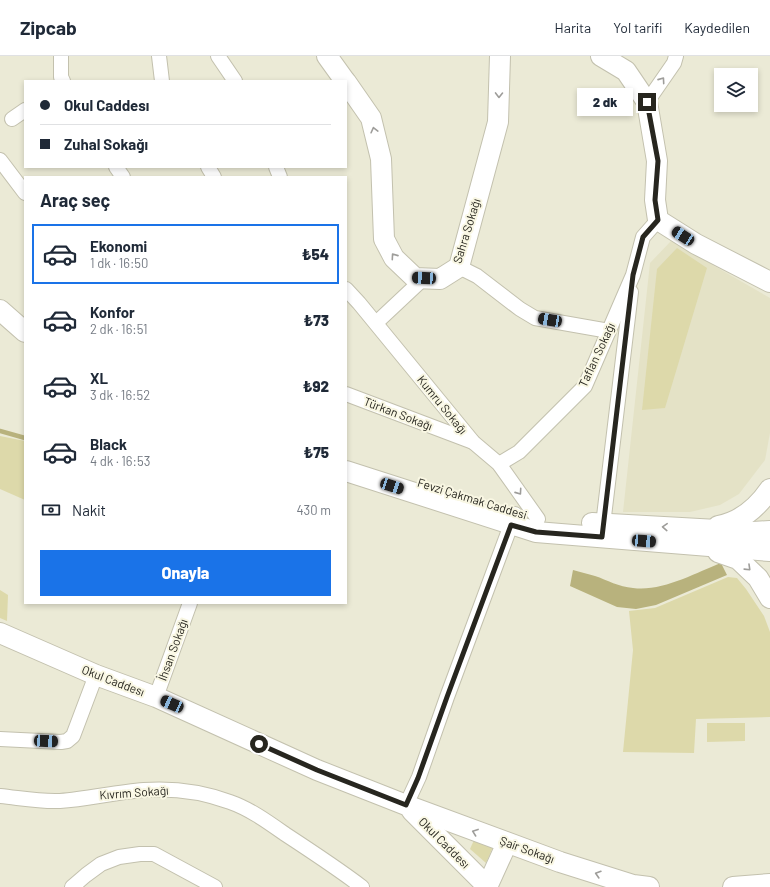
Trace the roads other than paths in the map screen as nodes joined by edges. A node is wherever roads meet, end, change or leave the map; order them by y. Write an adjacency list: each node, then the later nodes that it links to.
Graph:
1 (61, 56): 8 (street)
2 (159, 56): 9 (street)
3 (218, 56): 10 (street)
4 (327, 56): 11 (main road, Sahra Sokağı)
5 (500, 56): 19 (main road, Sahra Sokağı, one-way to 19)
6 (601, 56): 13 (main road)
7 (676, 56): 13 (street, one-way to 7)
8 (62, 80)
9 (162, 80)
10 (235, 80)
11 (345, 80)
12 (347, 83): 21 (main road, Sahra Sokağı, one-way to 12)
13 (647, 102): 18 (main road)
14 (24, 111): 15 (street)
15 (12, 119)
16 (0, 160): 17 (street)
17 (24, 192)
18 (658, 220): 20 (street, Taflan Sokağı); 22 (main road)
19 (459, 267): 21 (main road, Sahra Sokağı); 28 (street)
20 (633, 275): 28 (street, Taflan Sokağı); 38 (street)
21 (424, 278): 25 (street)
22 (770, 282)
23 (347, 290): 25 (street, Kumru Sokağı)
24 (0, 310): 27 (main road)
25 (376, 322): 31 (street, Kumru Sokağı)
26 (0, 323): 29 (main road)
27 (24, 331)
28 (609, 331): 33 (street, Taflan Sokağı)
29 (24, 343)
30 (347, 394): 31 (street, Türkan Sokağı)
31 (473, 442): 33 (street, Kumru Sokağı)
32 (347, 458): 36 (main road, Fevzi Çakmak Caddesi)
33 (499, 464): 37 (street, Kumru Sokağı, one-way to 37)
34 (347, 471): 36 (main road, Fevzi Çakmak Caddesi)
35 (770, 490): 40 (main road)
36 (513, 520): 37 (main road, Fevzi Çakmak Caddesi); 38 (main road, Fevzi Çakmak Caddesi); 49 (street)
37 (538, 520): 38 (main road, Fevzi Çakmak Caddesi)
38 (603, 531): 40 (main road, Fevzi Çakmak Caddesi)
39 (770, 532): 40 (main road, Fevzi Çakmak Caddesi); 41 (main road)
40 (703, 537): 41 (main road, Fevzi Çakmak Caddesi); 42 (main road, one-way to 42)
41 (770, 551)
42 (770, 598)
43 (190, 604): 46 (street, İhsan Sokağı)
44 (0, 633): 45 (main road, Okul Caddesı)
45 (96, 675): 46 (main road, Okul Caddesı); 47 (street)
46 (156, 697): 49 (main road, Okul Caddesı)
47 (0, 739)
48 (0, 796): 54 (street, Kıvrım Sokağı)
49 (406, 805): 50 (main road, Şair Sokağı, one-way to 49); 55 (main road, Okul Caddesı)
50 (507, 843): 55 (main road); 56 (main road, Şair Sokağı, one-way to 50)
51 (770, 884): 57 (main road)
52 (72, 887): 53 (street)
53 (215, 887)
54 (362, 887)
55 (487, 887)
56 (649, 887)
57 (733, 887)

